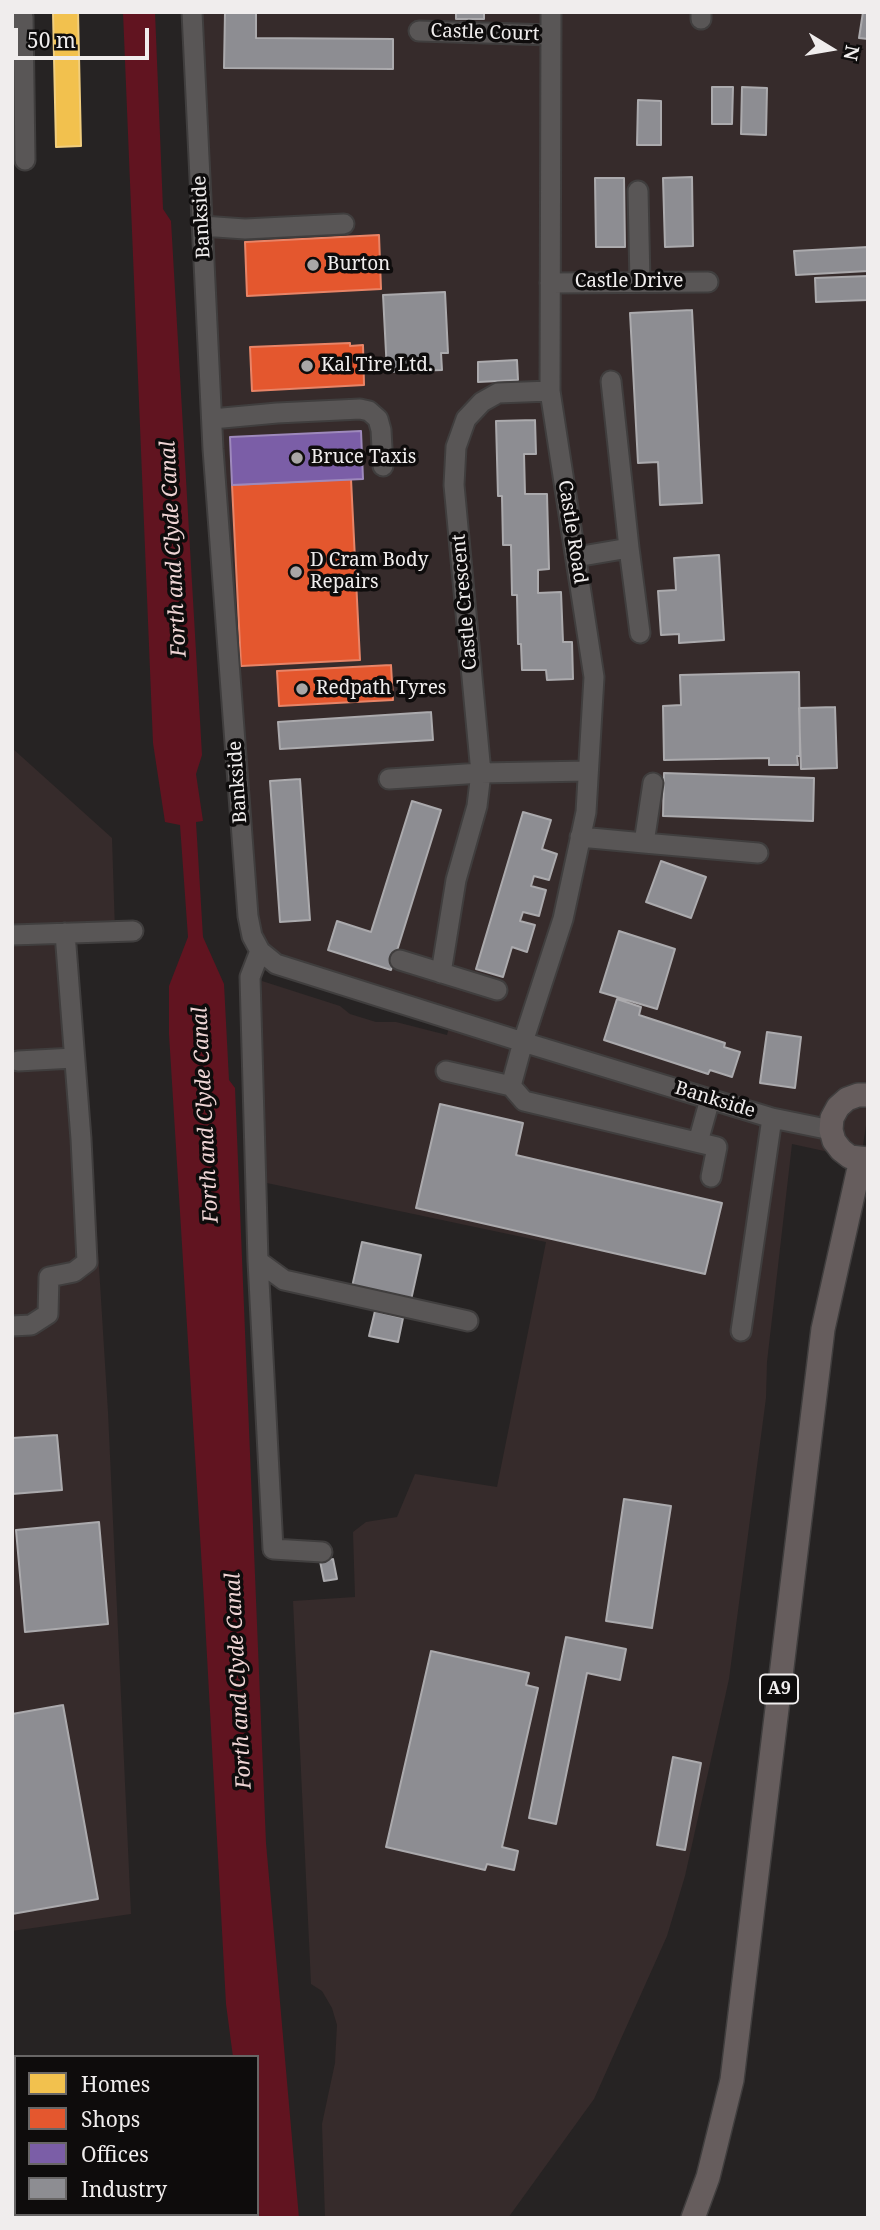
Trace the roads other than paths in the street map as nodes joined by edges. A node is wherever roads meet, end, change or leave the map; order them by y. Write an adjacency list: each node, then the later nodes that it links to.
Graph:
1 (192, 12): 9 (street, Bankside)
2 (551, 12): 5 (street, Castle Road)
3 (12, 17): 6 (street)
4 (419, 31): 5 (street, Castle Court)
5 (551, 35): 12 (street, Castle Road)
6 (25, 160)
7 (638, 191): 10 (street)
8 (344, 224): 9 (street)
9 (202, 226): 15 (street, Bankside)
10 (640, 282): 11 (street, Castle Drive); 12 (street, Castle Drive)
11 (708, 282)
12 (550, 283): 14 (street, Castle Road)
13 (611, 381): 17 (street)
14 (550, 391): 18 (street, Castle Road); 21 (street, Castle Crescent)
15 (212, 419): 16 (street); 30 (street, Bankside)
16 (383, 466)
17 (629, 548): 18 (street); 19 (street)
18 (576, 557): 20 (street, Castle Road)
19 (640, 633)
20 (588, 771): 21 (street); 24 (street, Castle Road)
21 (481, 773): 22 (street); 32 (street, Castle Crescent)
22 (389, 779)
23 (653, 783): 25 (street)
24 (580, 837): 25 (street); 34 (street, Castle Road)
25 (644, 844): 26 (street)
26 (758, 853)
27 (133, 930): 28 (street)
28 (65, 933): 29 (street); 35 (street)
29 (12, 935)
30 (260, 951): 34 (street, Bankside); 46 (street)
31 (400, 960): 32 (street)
32 (442, 973): 33 (street)
33 (497, 990)
34 (523, 1042): 38 (street, Castle Road); 40 (street, Bankside)
35 (74, 1058): 36 (street); 48 (street)
36 (18, 1061)
37 (446, 1071): 38 (street)
38 (511, 1086): 43 (street)
39 (868, 1095): 42 (main road)
40 (710, 1099): 41 (street, Bankside); 43 (street)
41 (772, 1118): 42 (street, Bankside); 49 (street)
42 (831, 1130): 44 (main road)
43 (698, 1142): 45 (street)
44 (865, 1159): 51 (main road, A9)
45 (711, 1178)
46 (258, 1261): 47 (street); 50 (street)
47 (468, 1321)
48 (12, 1326)
49 (741, 1331)
50 (322, 1552)
51 (693, 2218)

